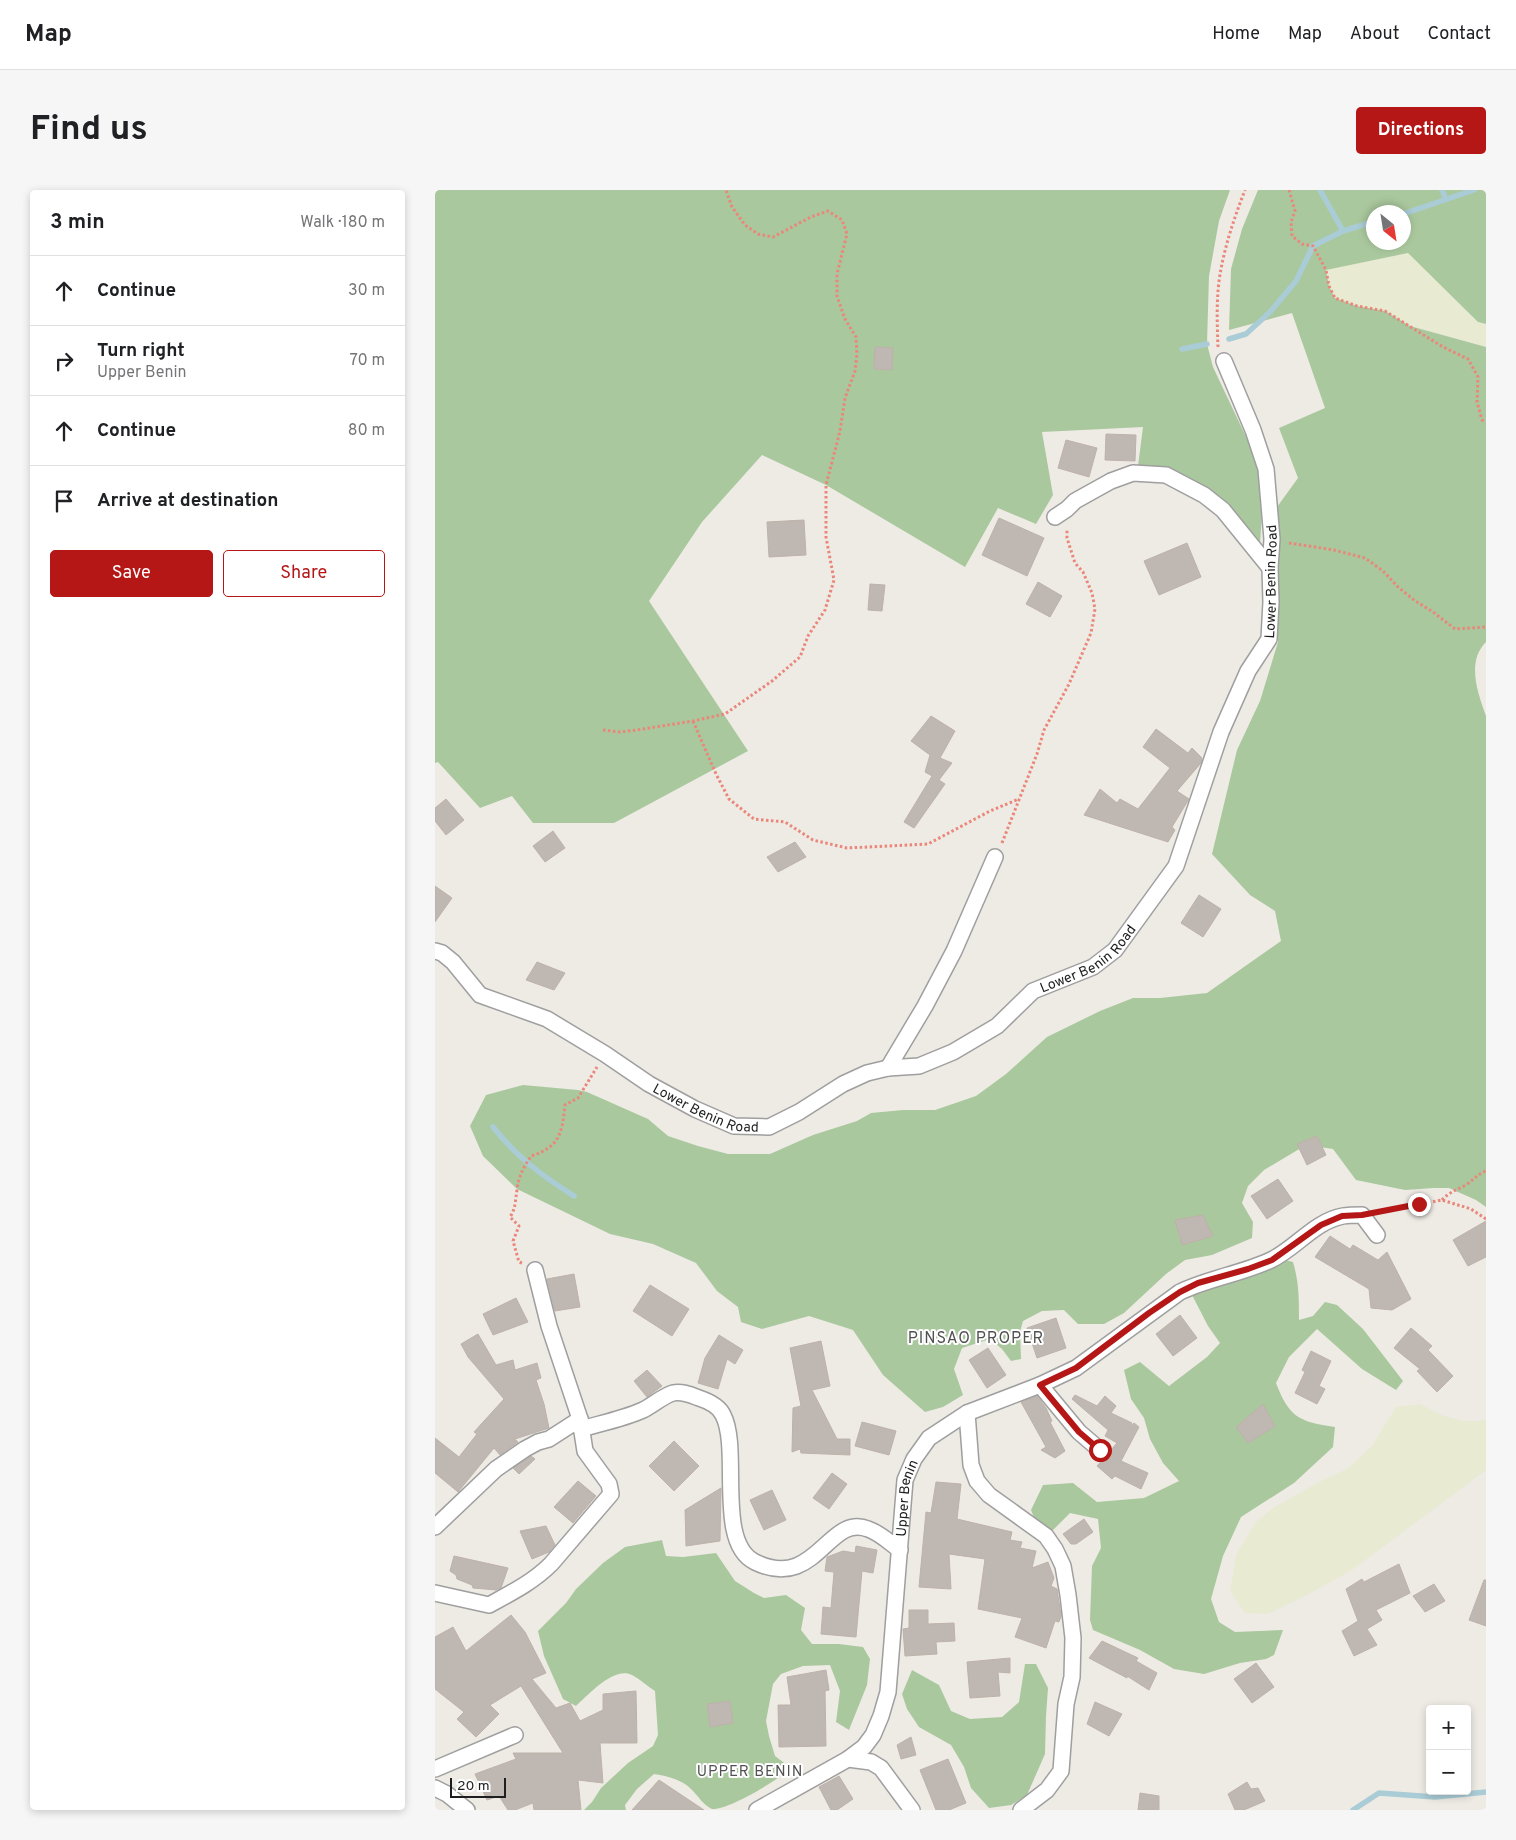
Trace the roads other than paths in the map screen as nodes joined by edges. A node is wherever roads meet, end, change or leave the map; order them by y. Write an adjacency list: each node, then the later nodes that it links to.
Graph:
1 (1224, 361): 3 (street, Lower Benin Road)
2 (1061, 513): 3 (street)
3 (1270, 568): 6 (street, Lower Benin Road)
4 (995, 857): 6 (street)
5 (435, 951): 6 (street, Lower Benin Road)
6 (888, 1068)
7 (1377, 1235): 9 (street, Upper Benin)
8 (535, 1270): 11 (street)
9 (1040, 1385): 10 (street, Upper Benin); 12 (street)
10 (967, 1413): 14 (street, Upper Benin); 23 (street)
11 (581, 1424): 13 (street); 14 (street); 15 (street)
12 (1100, 1450)
13 (435, 1527)
14 (900, 1550): 17 (street, Upper Benin)
15 (435, 1593)
16 (515, 1734): 18 (street)
17 (848, 1759): 21 (street, Upper Benin); 22 (street)
18 (435, 1769)
19 (435, 1788): 20 (street)
20 (467, 1810)
21 (757, 1810)
22 (912, 1810)
23 (1021, 1810)

